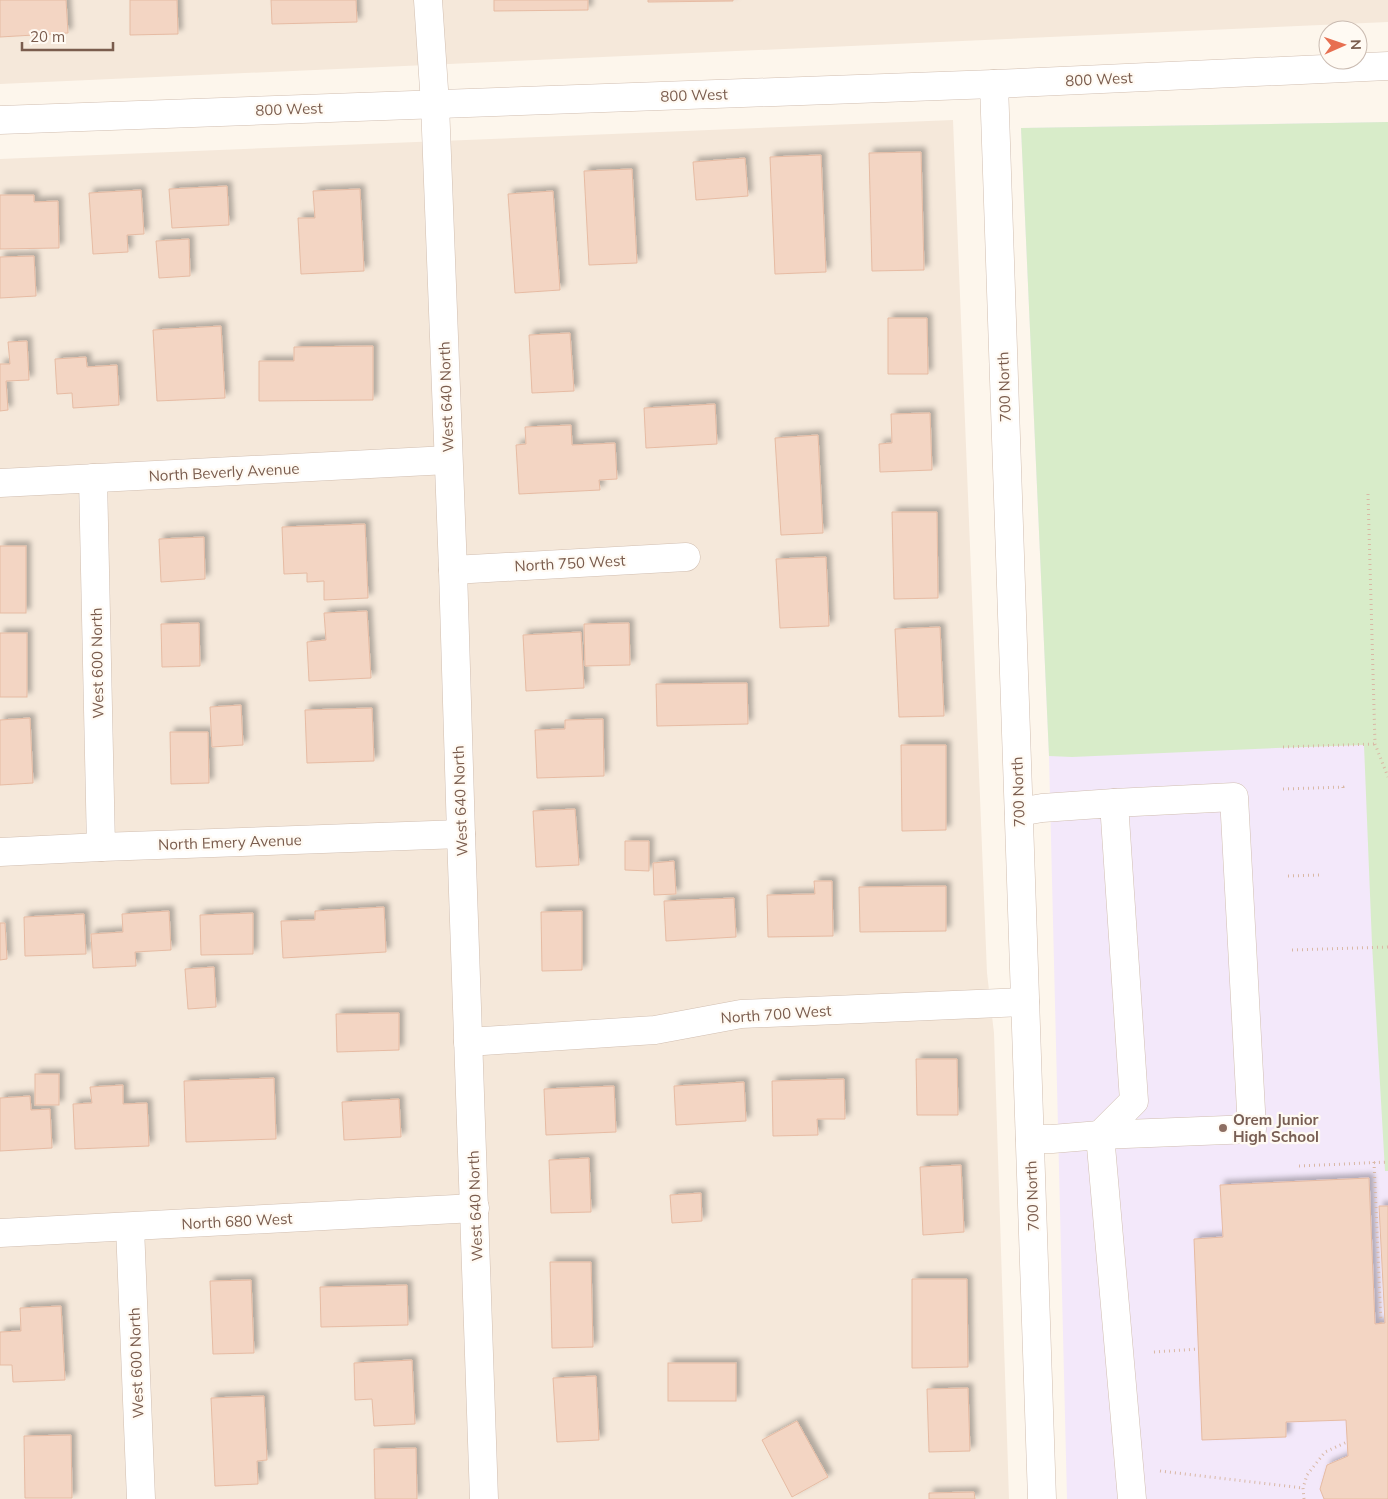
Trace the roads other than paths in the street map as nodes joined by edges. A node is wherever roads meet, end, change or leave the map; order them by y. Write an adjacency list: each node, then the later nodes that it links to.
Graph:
1 (428, 0): 4 (street, West 640 North)
2 (1388, 66): 3 (street, 800 West)
3 (994, 84): 4 (street, 800 West); 12 (street, 700 North)
4 (435, 104): 5 (street, 800 West); 6 (street, West 640 North)
5 (0, 120)
6 (448, 460): 7 (street, North Beverly Avenue); 10 (street, West 640 North)
7 (94, 478): 8 (street, North Beverly Avenue); 14 (street, West 600 North)
8 (0, 483)
9 (686, 557): 10 (street, North 750 West)
10 (453, 570): 13 (street, West 640 North)
11 (1114, 804): 12 (street); 18 (street); 18 (street)
12 (1019, 812): 16 (street, 700 North)
13 (461, 834): 14 (street, North Emery Avenue); 17 (street, West 640 North)
14 (101, 847): 15 (street, North Emery Avenue)
15 (0, 852)
16 (1025, 1002): 17 (street, North 700 West); 19 (street, 700 North)
17 (468, 1042): 20 (street, West 640 North)
18 (1100, 1135): 19 (street); 26 (street)
19 (1030, 1139): 25 (street, 700 North)
20 (475, 1208): 21 (street, North 680 West); 24 (street, West 640 North)
21 (130, 1227): 22 (street, North 680 West); 23 (street, West 600 North)
22 (0, 1233)
23 (141, 1499)
24 (484, 1499)
25 (1042, 1499)
26 (1132, 1499)

